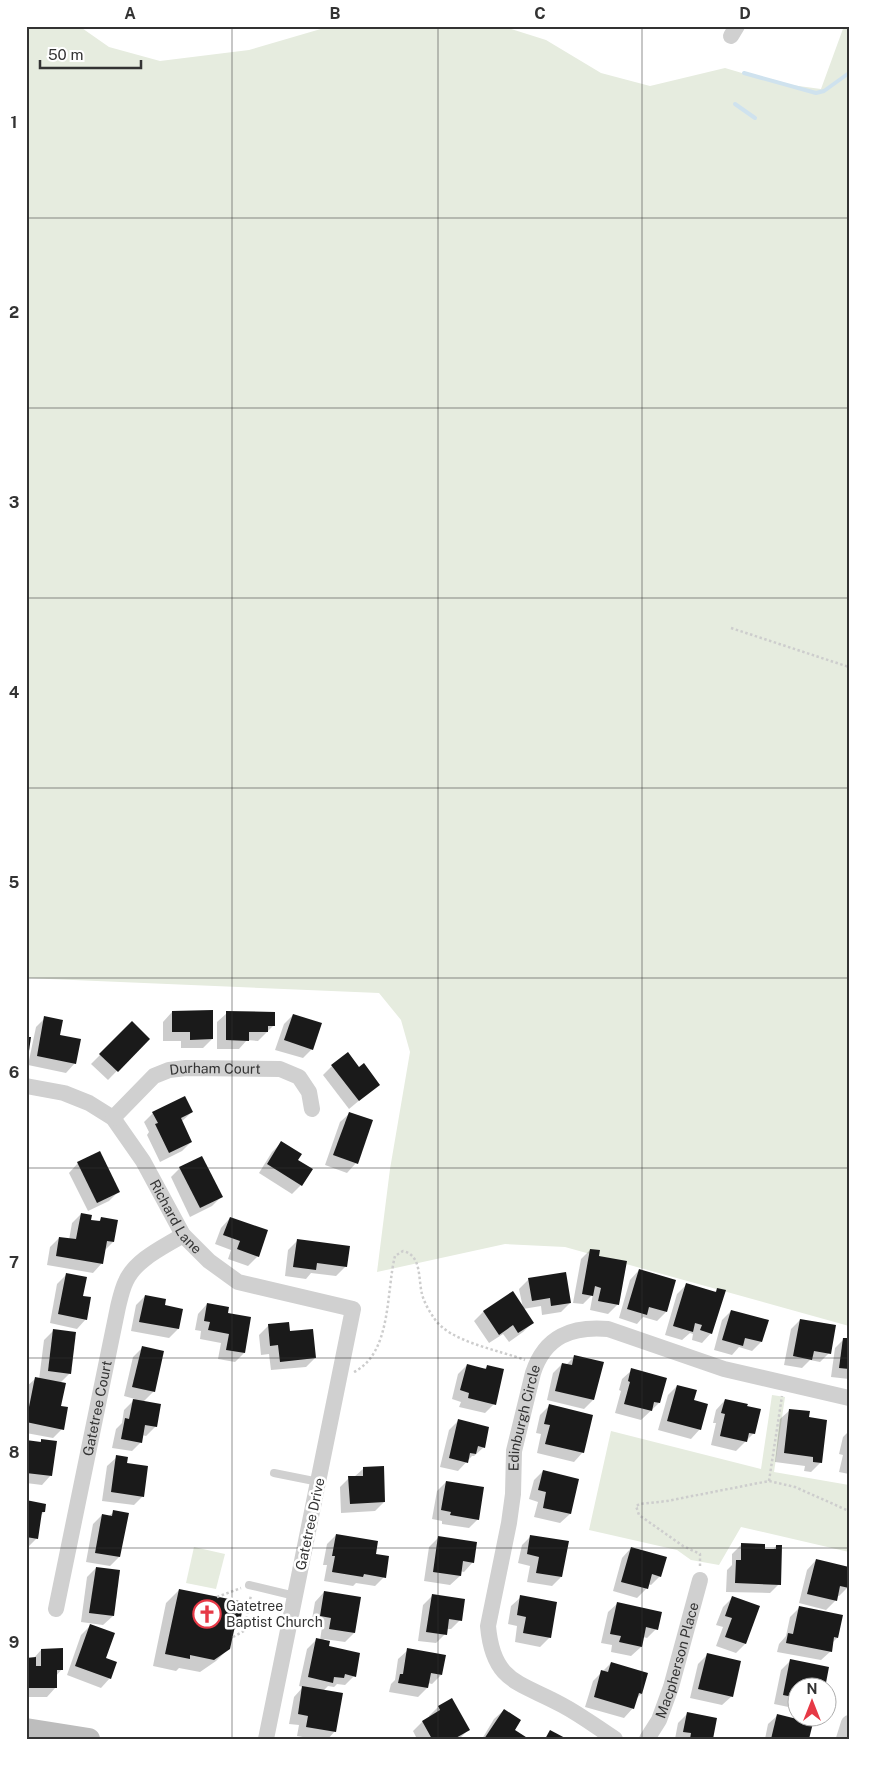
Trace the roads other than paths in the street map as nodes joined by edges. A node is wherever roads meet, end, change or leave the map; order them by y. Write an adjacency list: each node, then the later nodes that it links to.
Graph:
1 (26, 1086): 3 (street, Richard Lane)
2 (312, 1109): 3 (street, Durham Court)
3 (113, 1118): 4 (street, Richard Lane)
4 (183, 1235): 5 (street, Richard Lane); 12 (street, Gatetree Court)
5 (353, 1309): 8 (street, Gatetree Drive)
6 (849, 1398): 17 (street, Edinburgh Circle)
7 (274, 1473): 8 (lane)
8 (319, 1482): 11 (street, Gatetree Drive)
9 (700, 1580): 18 (street, Macpherson Place)
10 (251, 1586): 11 (lane)
11 (295, 1596): 16 (street, Gatetree Drive)
12 (56, 1609)
13 (849, 1723): 19 (street)
14 (26, 1729): 15 (street)
15 (87, 1739)
16 (266, 1739)
17 (615, 1739)
18 (647, 1739)
19 (844, 1739)

